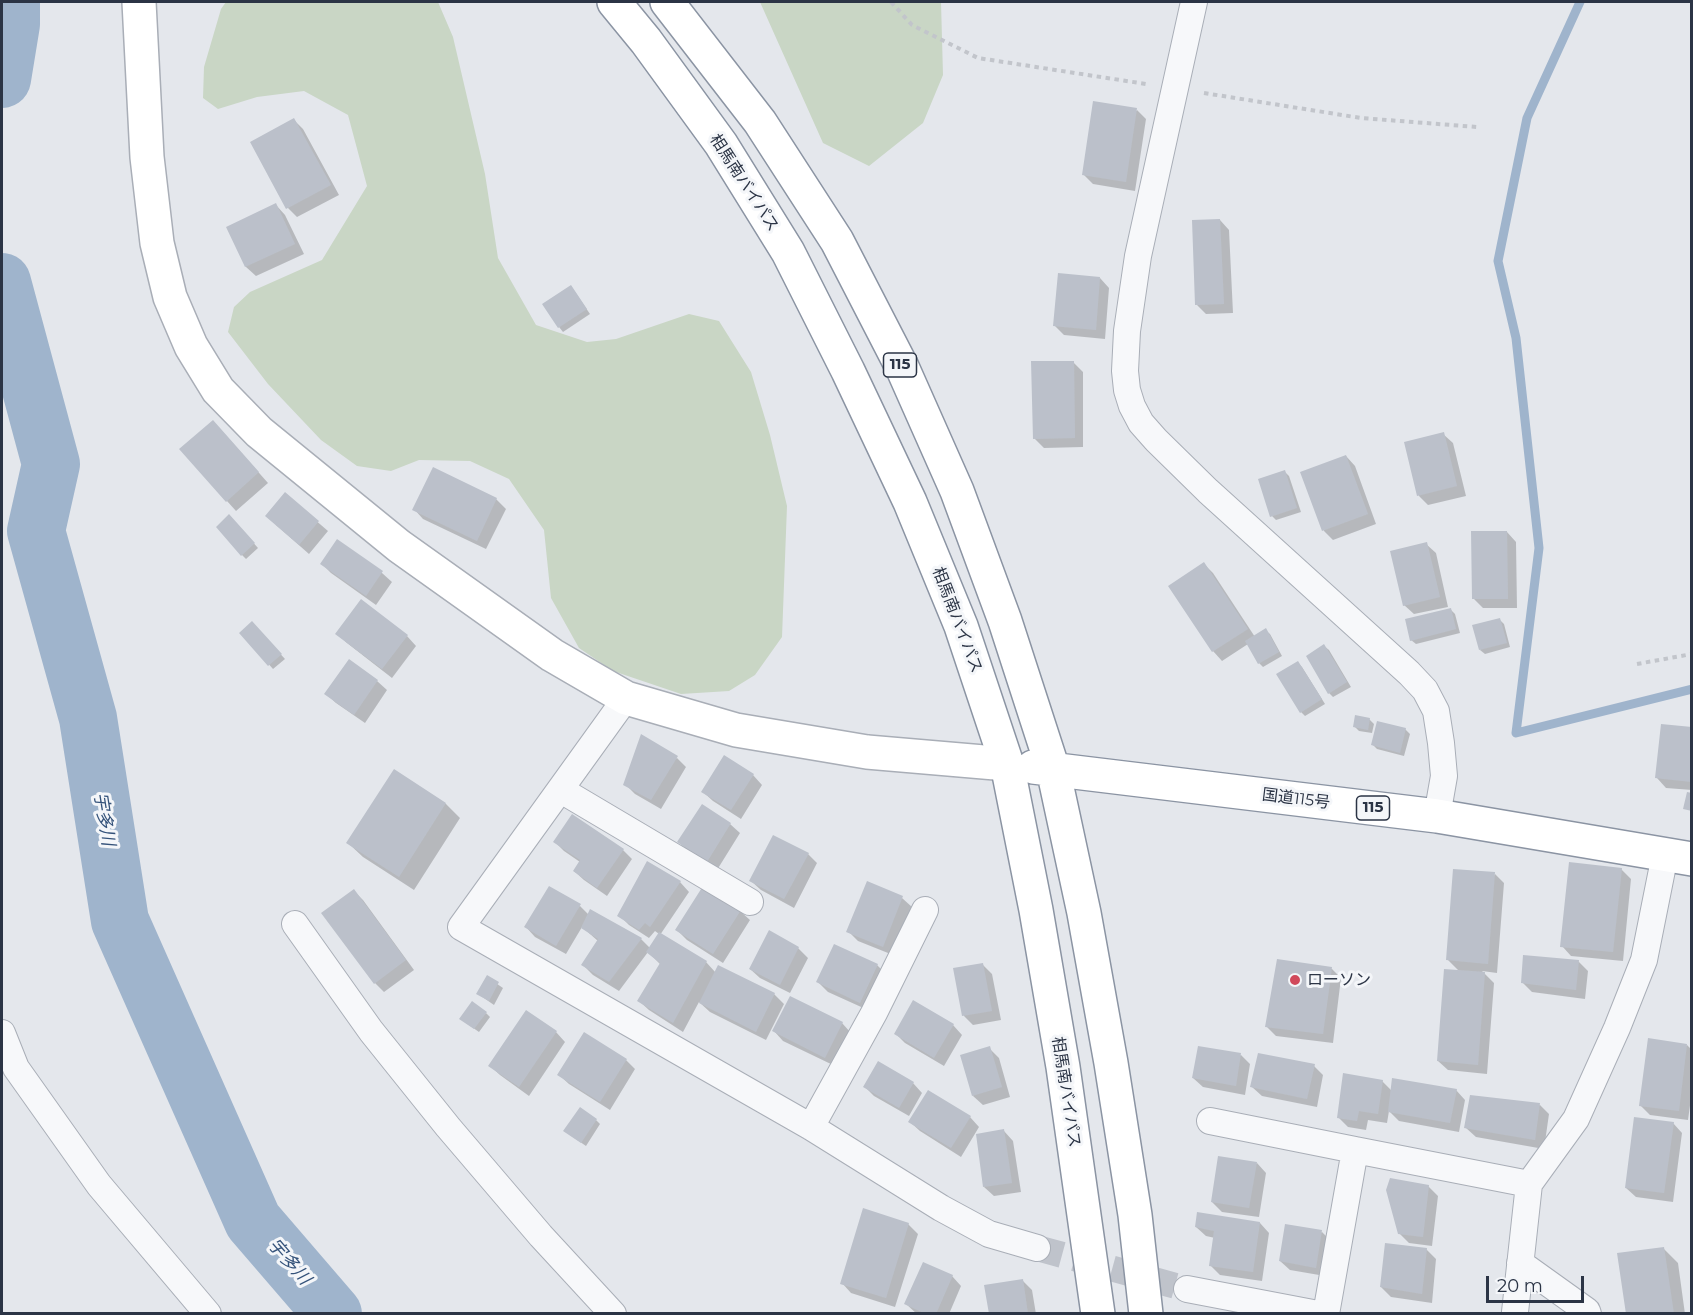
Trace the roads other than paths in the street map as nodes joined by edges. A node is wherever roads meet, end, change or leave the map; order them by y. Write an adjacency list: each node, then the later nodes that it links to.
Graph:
1 (139, 2): 5 (main road, 国道115号)
2 (614, 2): 6 (main road, 相馬南バイパス)
3 (667, 2): 7 (main road, 115)
4 (1194, 2): 9 (street)
5 (626, 698): 6 (main road, 国道115号); 8 (street)
6 (1007, 764): 7 (main road, 国道115号 / 115); 25 (main road, 相馬南バイパス)
7 (1053, 769): 9 (main road, 国道115号 / 115); 26 (main road, 115)
8 (561, 790): 11 (street); 16 (street)
9 (1437, 816): 10 (main road, 国道115号 / 115)
10 (1678, 857): 18 (street)
11 (750, 902)
12 (925, 910): 16 (street)
13 (295, 924): 24 (street)
14 (2, 1033): 23 (street)
15 (1210, 1121): 17 (street)
16 (811, 1127): 19 (street)
17 (1355, 1150): 18 (street); 28 (street)
18 (1529, 1184): 20 (street)
19 (1037, 1248)
20 (1520, 1263): 22 (street); 29 (street)
21 (1187, 1289): 27 (street)
22 (1515, 1312)
23 (208, 1314)
24 (613, 1314)
25 (1098, 1314)
26 (1146, 1314)
27 (1318, 1314)
28 (1326, 1314)
29 (1588, 1314)

